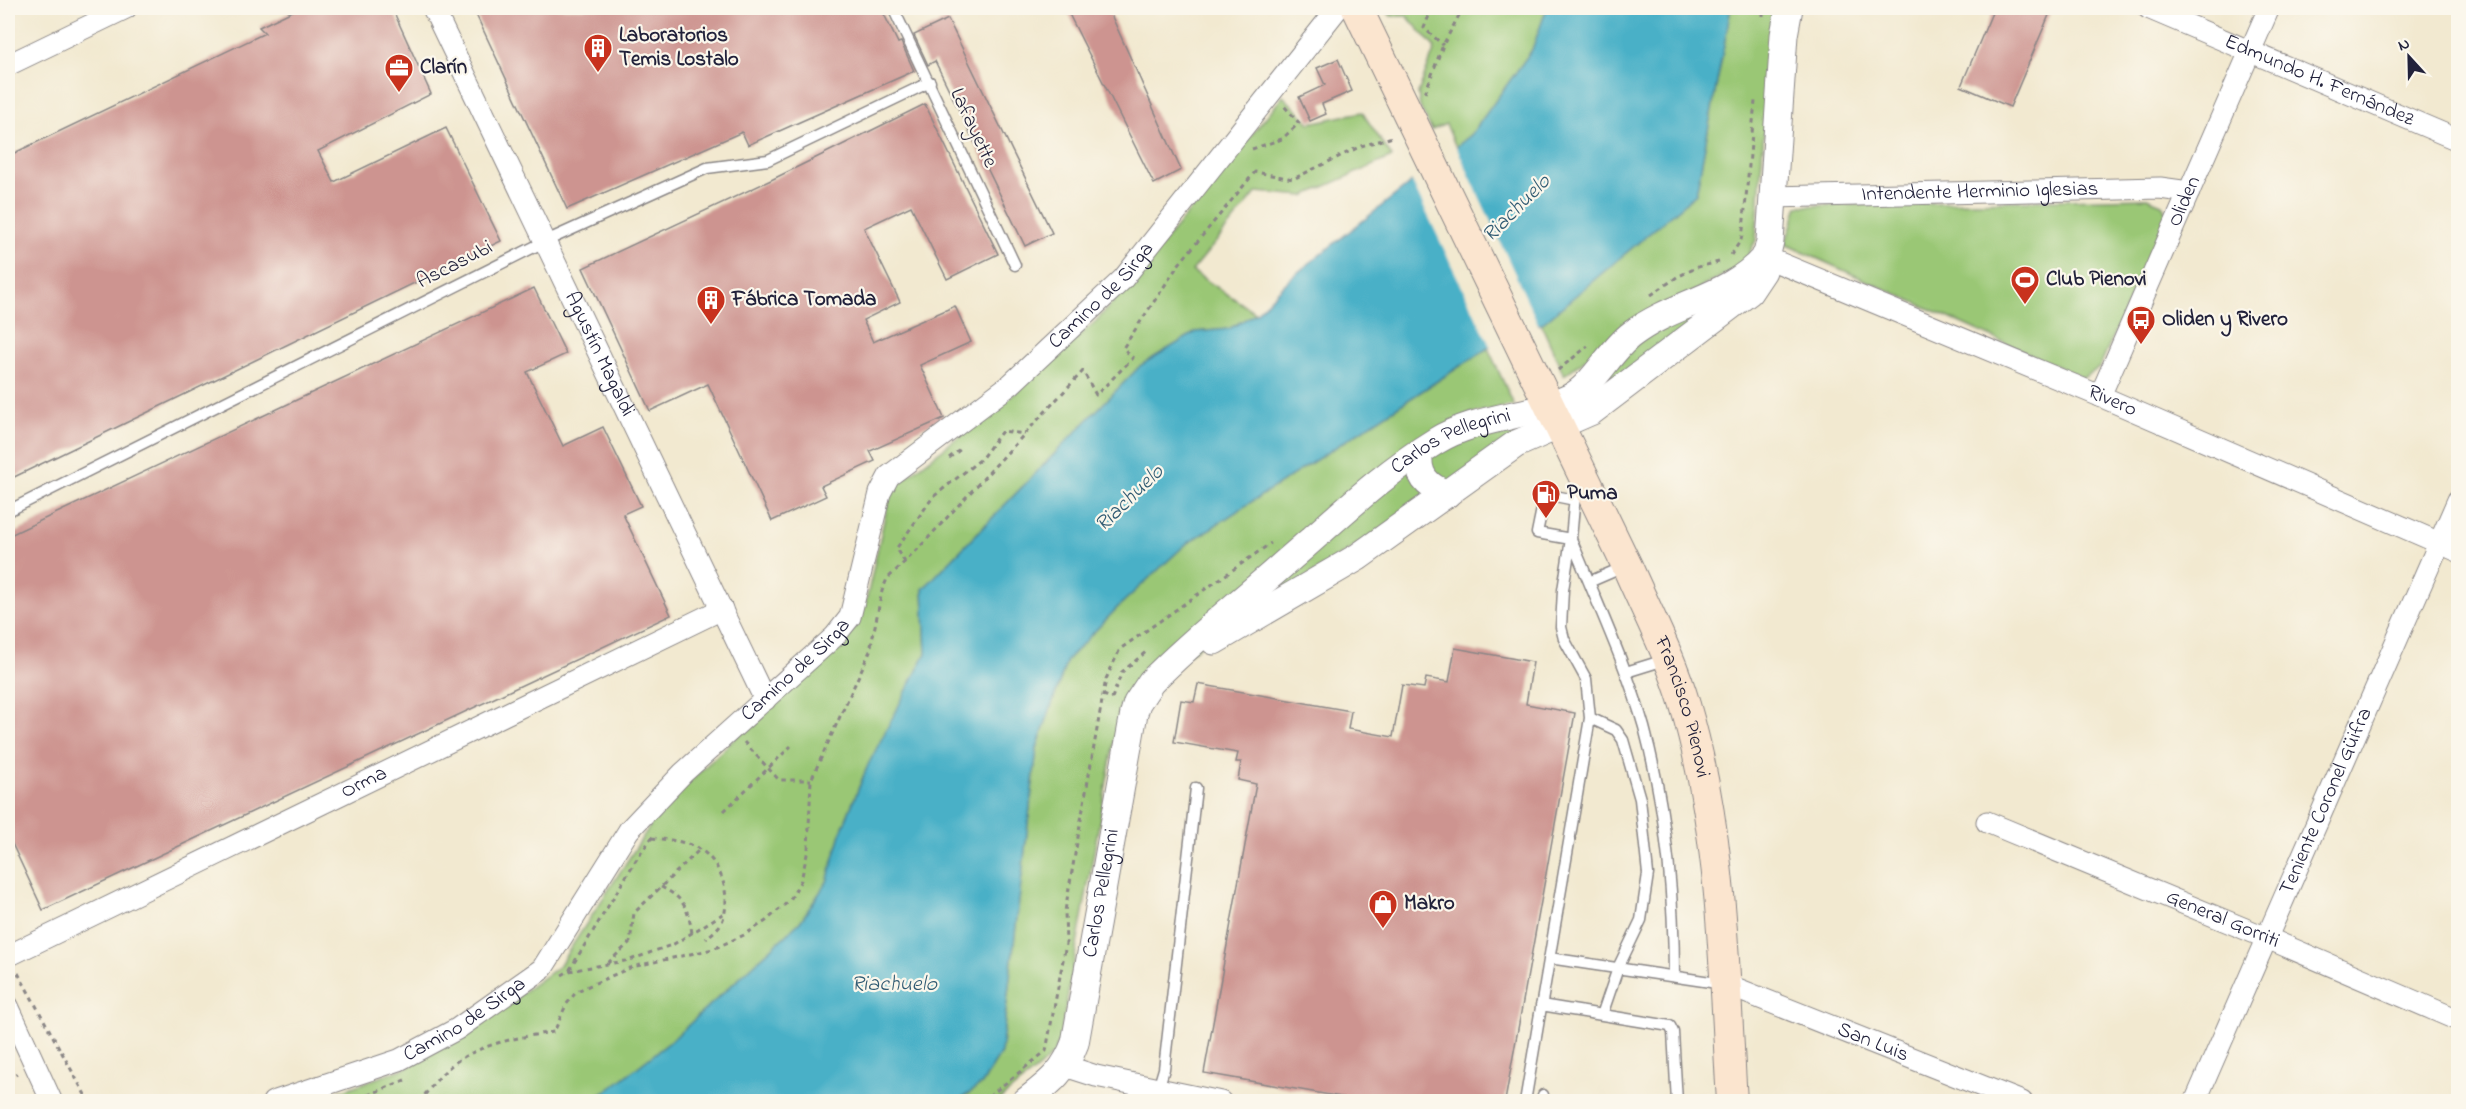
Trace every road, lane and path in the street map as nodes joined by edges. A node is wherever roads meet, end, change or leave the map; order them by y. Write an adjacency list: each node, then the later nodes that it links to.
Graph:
1 (126, 8): 13 (street)
2 (433, 8): 19 (street, Agustín Magaldi)
3 (893, 8): 14 (lane, Lafayette)
4 (1338, 8): 44 (street, Camino de Sirga)
5 (1357, 8): 15 (main road, Francisco Pienovi)
6 (1432, 8): 11 (path)
7 (1463, 8): 11 (path)
8 (1789, 8): 18 (street, Carlos Pellegrini)
9 (2148, 8): 12 (street, Edmundo H. Fernández)
10 (2269, 8): 12 (street, Oliden)
11 (1443, 45): 15 (path)
12 (2250, 51): 16 (street, Edmundo H. Fernández); 17 (street, Oliden)
13 (8, 65)
14 (930, 82): 19 (lane, Ascasubi); 21 (lane, Lafayette)
15 (1410, 115): 25 (main road, Francisco Pienovi); 26 (path)
16 (2458, 140)
17 (2189, 192): 18 (street, Intendente Herminio Iglesias); 24 (street, Oliden)
18 (1772, 197): 20 (street, Carlos Pellegrini)
19 (546, 242): 33 (lane, Ascasubi); 40 (street, Agustín Magaldi)
20 (1765, 257): 22 (street, Carlos Pellegrini); 23 (street, Carlos Pellegrini); 24 (street, Rivero)
21 (1015, 265)
22 (1641, 328): 23 (street); 25 (street, Carlos Pellegrini)
23 (1659, 359): 25 (street, Carlos Pellegrini)
24 (2100, 396): 36 (street, Rivero)
25 (1555, 416): 27 (street, Carlos Pellegrini); 28 (main road, Francisco Pienovi); 30 (street, Carlos Pellegrini)
26 (1025, 435): 37 (path); 37 (path)
27 (1419, 453): 29 (street, Carlos Pellegrini); 30 (street)
28 (1578, 465): 31 (lane); 38 (main road, Francisco Pienovi)
29 (1386, 476): 34 (street); 42 (street, Carlos Pellegrini)
30 (1447, 494): 34 (street, Carlos Pellegrini)
31 (1575, 500): 35 (lane); 35 (lane)
32 (2458, 500): 36 (street, Teniente Coronel Güifra)
33 (8, 511)
34 (1416, 517): 42 (street, Carlos Pellegrini)
35 (1571, 539): 39 (lane); 45 (lane)
36 (2450, 547): 58 (street, Teniente Coronel Güifra)
37 (905, 562): 49 (path)
38 (1627, 566): 39 (lane); 41 (main road, Francisco Pienovi)
39 (1589, 582): 43 (lane)
40 (722, 609): 44 (street, Agustín Magaldi); 60 (street, Orma)
41 (1668, 659): 43 (lane); 68 (main road, Francisco Pienovi)
42 (1160, 672): 73 (street, Carlos Pellegrini)
43 (1626, 672): 67 (lane)
44 (765, 700): 77 (street, Camino de Sirga)
45 (1590, 718): 61 (lane); 65 (lane)
46 (743, 741): 48 (path)
47 (791, 746): 48 (path)
48 (768, 768): 49 (path); 51 (path)
49 (811, 780): 64 (path)
50 (1196, 788): 74 (lane)
51 (724, 811)
52 (1987, 822): 58 (street, General Gorriti)
53 (651, 838): 54 (path)
54 (698, 850): 55 (path); 56 (path)
55 (660, 887): 57 (path); 63 (path)
56 (724, 913): 57 (path); 59 (path)
57 (692, 933): 62 (path)
58 (2267, 938): 72 (street, General Gorriti); 85 (street, Teniente Coronel Güifra)
59 (706, 939)
60 (8, 956): 76 (path)
61 (1549, 958): 65 (lane); 69 (lane)
62 (630, 960): 63 (path); 64 (path)
63 (606, 964): 66 (path)
64 (632, 967): 78 (path)
65 (1618, 968): 67 (lane); 71 (lane)
66 (569, 971)
67 (1674, 976): 68 (lane)
68 (1725, 984): 83 (main road, Francisco Pienovi); 84 (street, San Luis)
69 (1541, 1005): 71 (lane); 81 (lane)
70 (8, 1006): 75 (street)
71 (1602, 1015): 82 (lane)
72 (2458, 1020)
73 (1065, 1066): 74 (street); 79 (street, Carlos Pellegrini)
74 (1158, 1089): 80 (street)
75 (52, 1101)
76 (89, 1101)
77 (273, 1101)
78 (419, 1101)
79 (1025, 1101)
80 (1221, 1101)
81 (1525, 1101)
82 (1677, 1101)
83 (1732, 1101)
84 (2022, 1101)
85 (2195, 1101)

